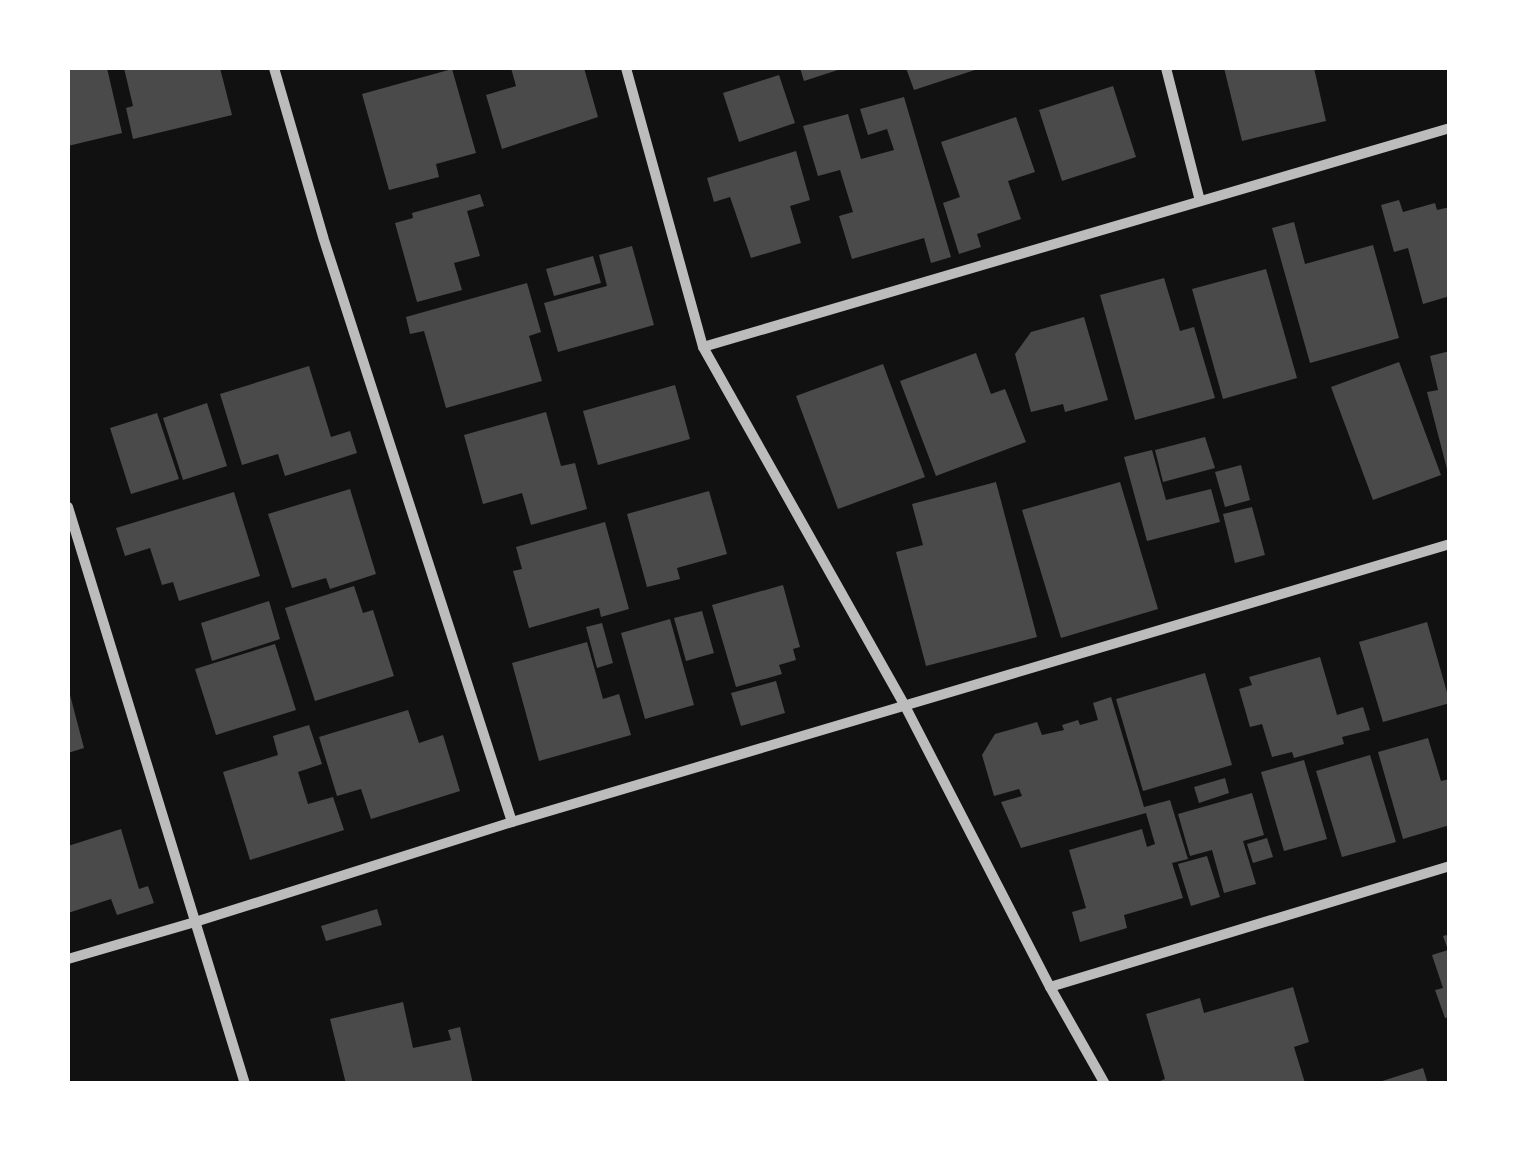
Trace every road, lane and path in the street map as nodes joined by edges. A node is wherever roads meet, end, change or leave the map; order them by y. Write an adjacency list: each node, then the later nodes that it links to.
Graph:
1 (274, 68): 10 (street)
2 (626, 68): 6 (street)
3 (1166, 68): 5 (street)
4 (1450, 128): 5 (street)
5 (1200, 201): 6 (street)
6 (704, 347): 9 (street)
7 (68, 507): 12 (street)
8 (1450, 544): 9 (street)
9 (905, 706): 10 (street); 14 (street)
10 (512, 822): 12 (street)
11 (1450, 866): 14 (street)
12 (195, 922): 13 (street); 15 (street)
13 (68, 959)
14 (1050, 987): 16 (street)
15 (245, 1084)
16 (1104, 1084)

